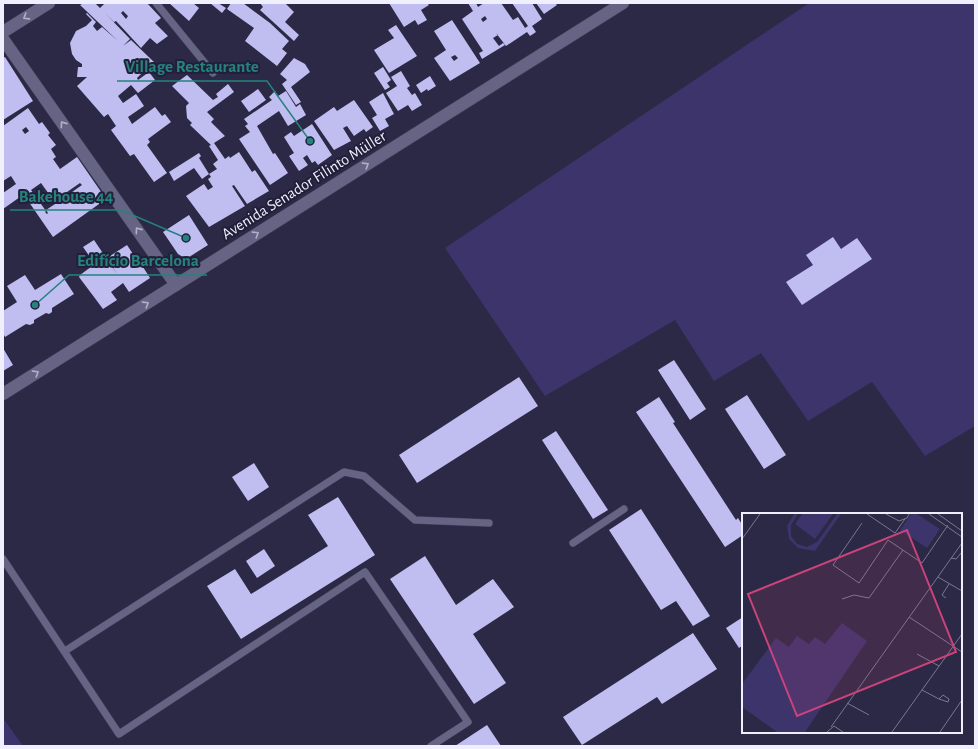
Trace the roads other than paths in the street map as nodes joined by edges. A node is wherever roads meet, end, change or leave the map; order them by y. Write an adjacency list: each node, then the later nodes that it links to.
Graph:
1 (49, 3): 4 (street, one-way to 4)
2 (156, 3): 6 (lane)
3 (623, 3): 7 (street, Avenida Senador Filinto Müller, one-way to 3)
4 (3, 32)
5 (3, 40): 7 (street, one-way to 5)
6 (213, 73)
7 (176, 285): 8 (street, Avenida Senador Filinto Müller, one-way to 7)
8 (3, 394)
9 (624, 509): 11 (lane)
10 (490, 523): 13 (lane)
11 (573, 543)
12 (3, 559): 13 (lane)
13 (65, 651): 14 (lane)
14 (431, 746)

